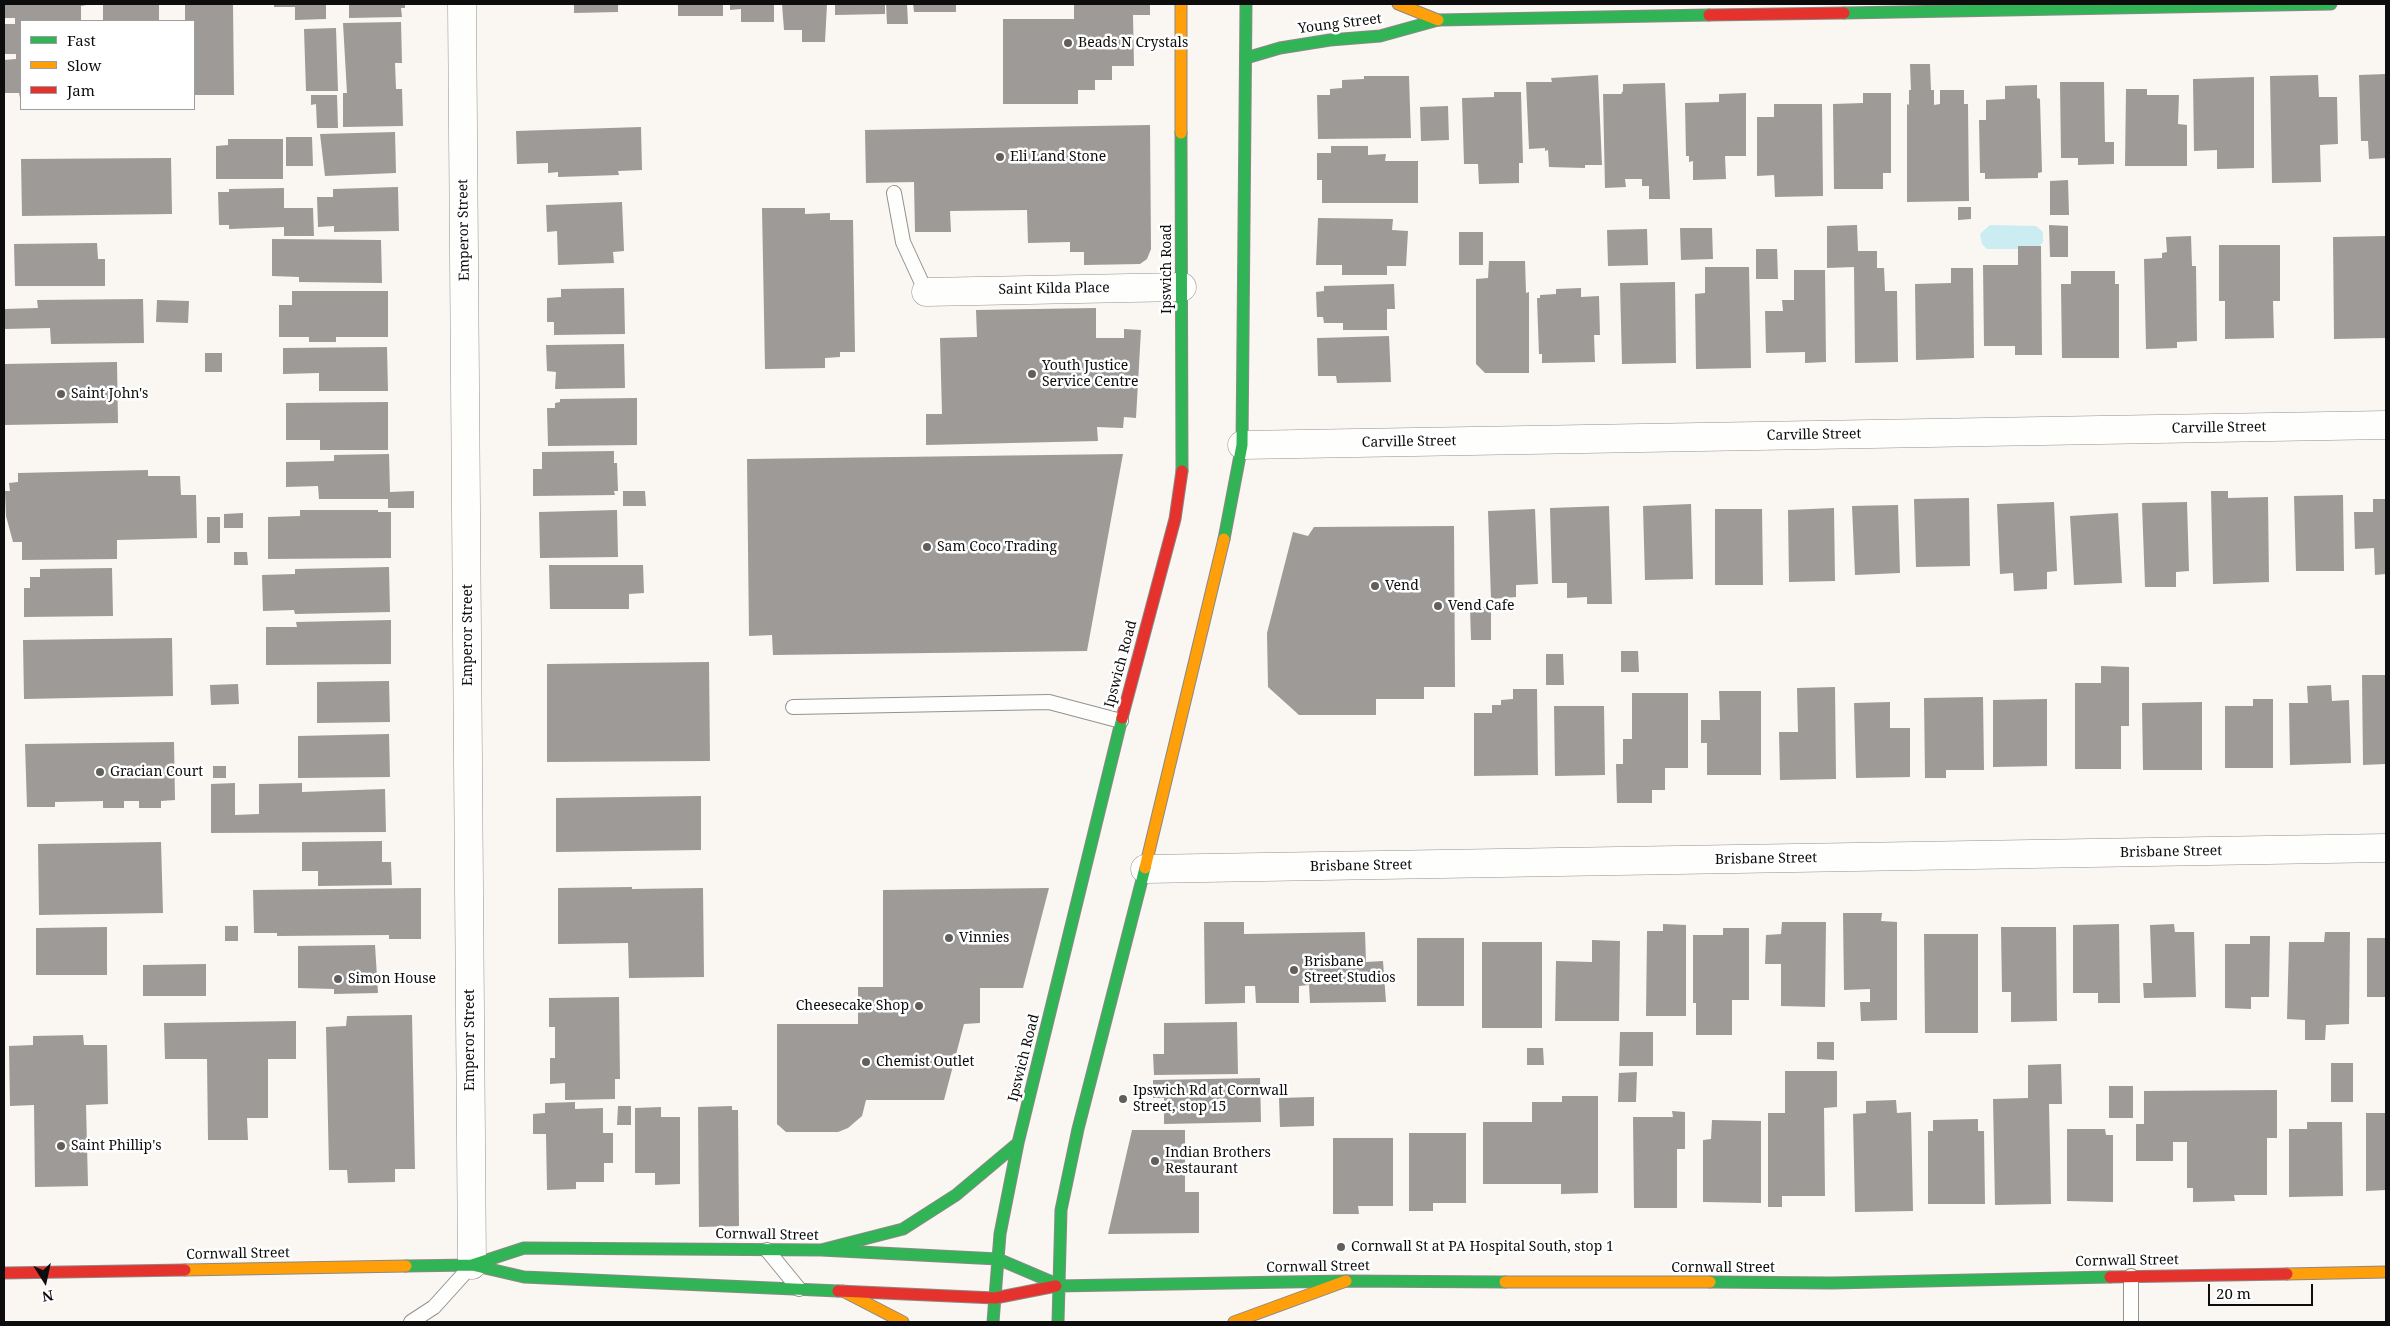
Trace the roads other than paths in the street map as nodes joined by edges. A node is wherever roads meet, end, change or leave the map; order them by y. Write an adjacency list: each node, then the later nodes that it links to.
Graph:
1 (462, 4): 21 (street, Emperor Street)
2 (1181, 4): 9 (main road, Ipswich Road)
3 (1246, 4): 7 (main road)
4 (1398, 4): 6 (main road, Young Street)
5 (2331, 4): 6 (main road, Young Street)
6 (1438, 20): 7 (main road, Young Street)
7 (1246, 58): 12 (main road)
8 (894, 193): 10 (lane)
9 (1182, 287): 10 (street, Saint Kilda Place); 14 (main road, Ipswich Road)
10 (926, 292)
11 (2386, 425): 12 (street, Carville Street)
12 (1242, 445): 16 (main road)
13 (793, 707): 14 (lane)
14 (1121, 721): 17 (main road, Ipswich Road)
15 (2386, 848): 16 (street, Brisbane Street)
16 (1145, 869): 26 (main road)
17 (1018, 1142): 19 (main road); 20 (main road, Ipswich Road)
18 (767, 1250): 19 (main road, Cornwall Street); 21 (main road, Cornwall Street); 27 (lane)
19 (821, 1250): 20 (main road, Cornwall Street)
20 (998, 1259): 26 (main road, Cornwall Street); 29 (main road, Ipswich Road)
21 (472, 1265): 23 (main road, Cornwall Street); 27 (main road, Cornwall Street); 30 (lane)
22 (2386, 1272): 24 (main road, Cornwall Street)
23 (4, 1273)
24 (2131, 1276): 25 (main road, Cornwall Street); 35 (lane)
25 (1346, 1281): 26 (main road, Cornwall Street); 34 (main road)
26 (1059, 1285): 29 (main road, Cornwall Street); 33 (main road)
27 (800, 1290): 28 (main road, Cornwall Street)
28 (843, 1291): 29 (main road, Cornwall Street); 31 (main road)
29 (995, 1298): 32 (main road, Ipswich Road)
30 (411, 1322)
31 (903, 1322)
32 (993, 1322)
33 (1058, 1322)
34 (1234, 1322)
35 (2131, 1322)

